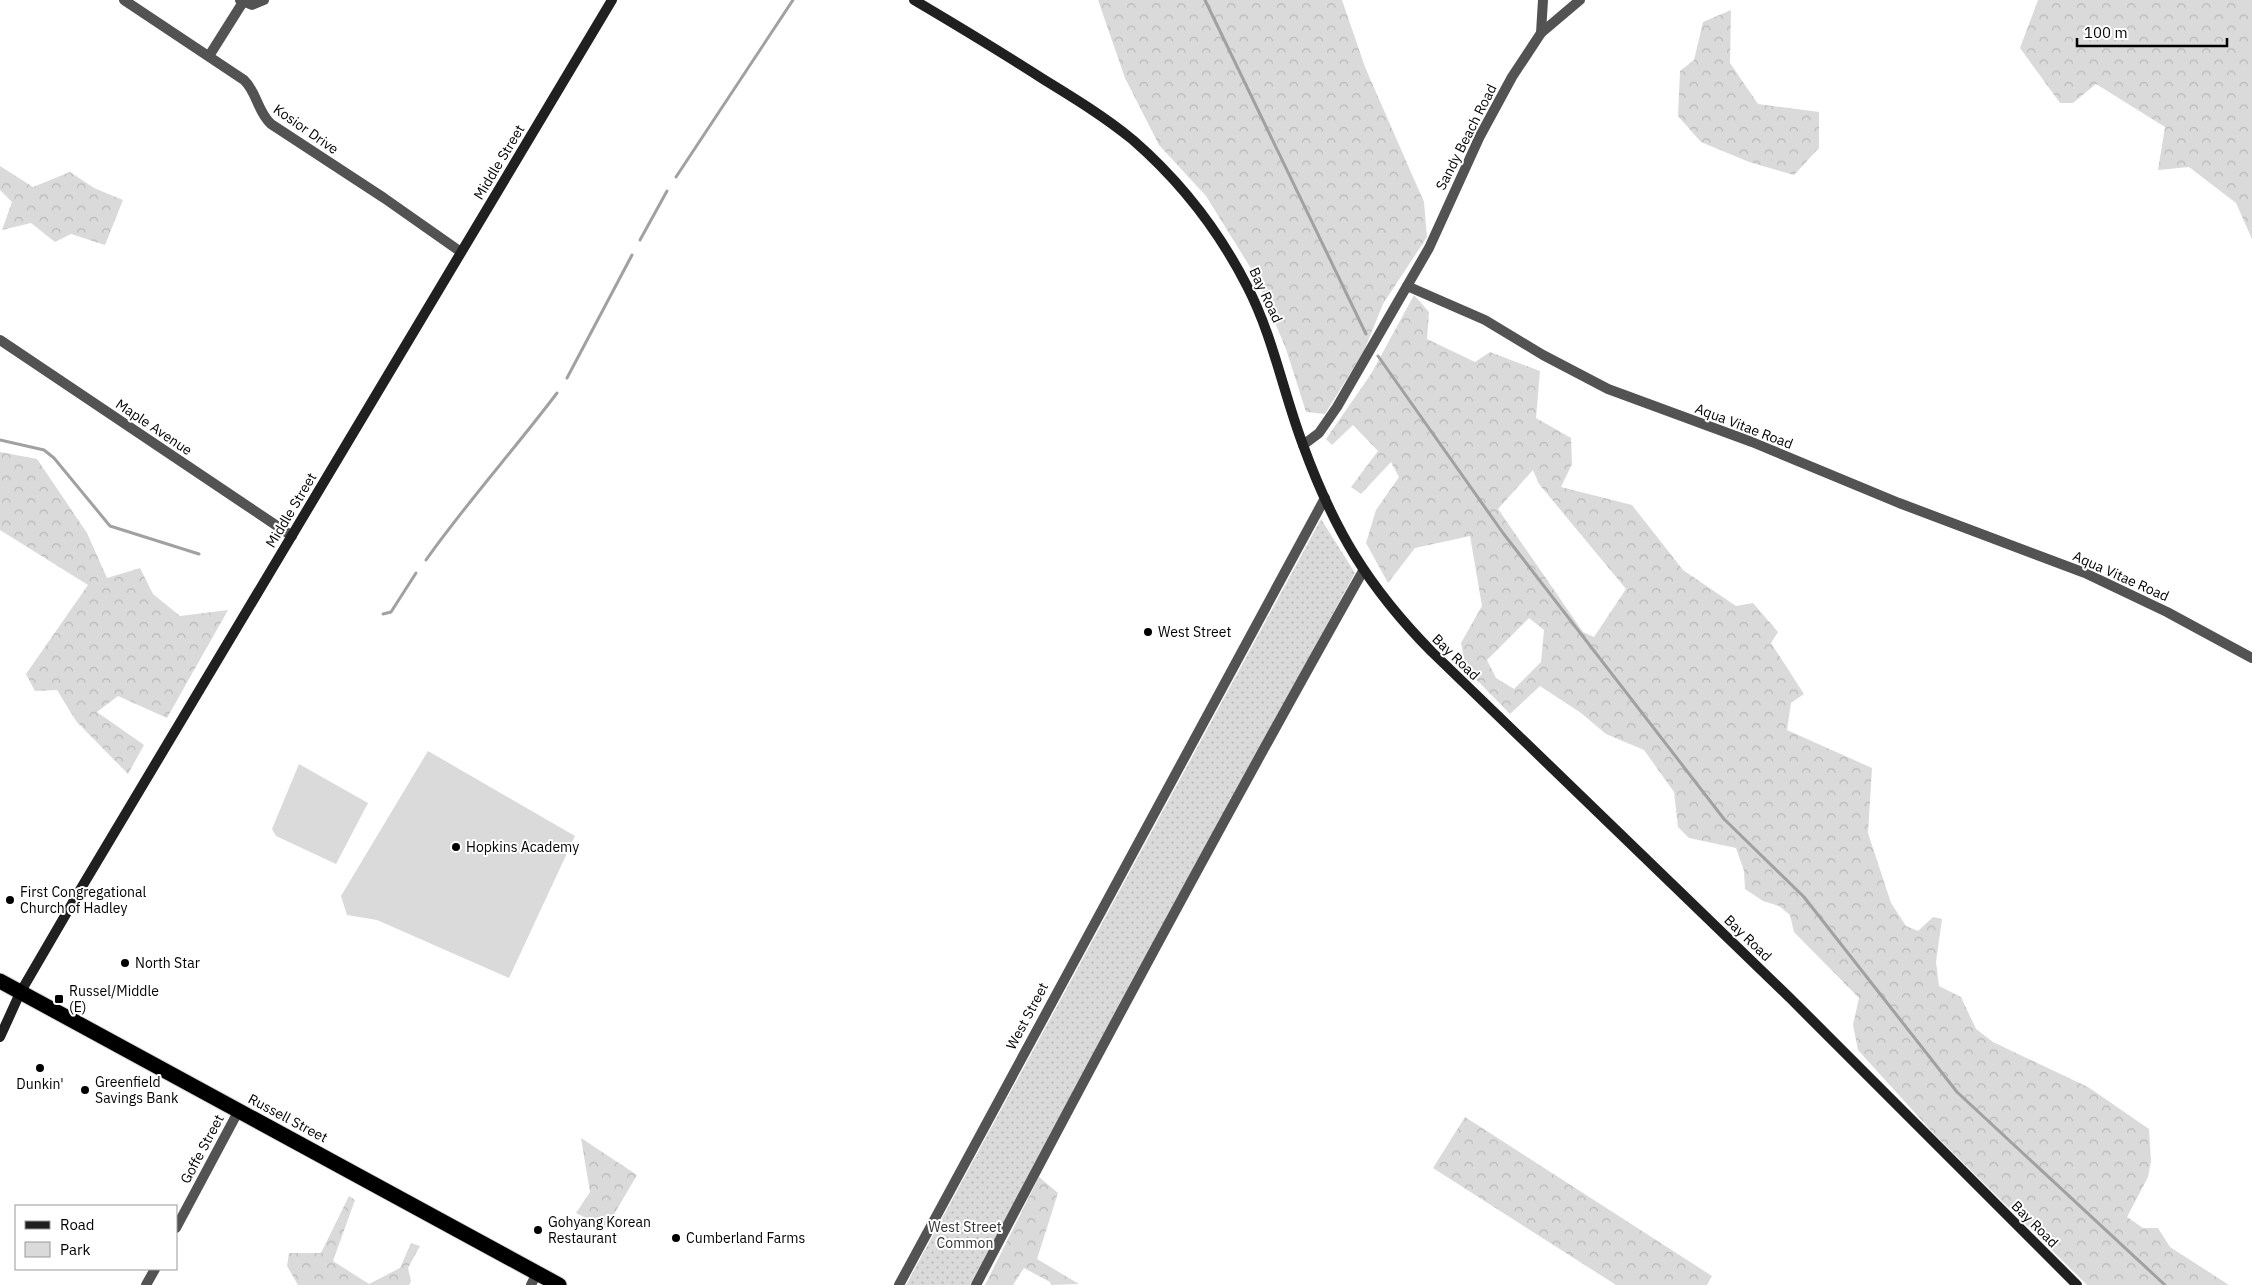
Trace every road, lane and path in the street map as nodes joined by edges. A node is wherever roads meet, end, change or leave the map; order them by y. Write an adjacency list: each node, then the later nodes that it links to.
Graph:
1 (124, 0): 9 (street, Kosior Drive)
2 (264, 0): 7 (street)
3 (612, 0): 10 (main road, Middle Street)
4 (914, 0): 13 (main road, Bay Road)
5 (1543, 0): 8 (street, Sandy Beach Road)
6 (1580, 0): 8 (street)
7 (242, 1): 9 (street)
8 (1541, 33): 11 (street, Sandy Beach Road)
9 (209, 56): 10 (street, Kosior Drive)
10 (461, 252): 15 (main road, Middle Street)
11 (1407, 286): 13 (street); 17 (street, Aqua Vitae Road)
12 (0, 340): 15 (street, Maple Avenue)
13 (1303, 445): 14 (main road, Bay Road)
14 (1325, 498): 16 (main road, Bay Road); 27 (street, West Street)
15 (292, 536): 19 (main road, Middle Street)
16 (1363, 571): 28 (street); 29 (main road, Bay Road)
17 (2252, 658)
18 (0, 981): 19 (highway, Russell Street)
19 (20, 993): 20 (main road, Middle Street); 21 (highway, Russell Street)
20 (0, 1037)
21 (239, 1110): 22 (street, Goffe Street); 24 (highway, Russell Street)
22 (178, 1224)
23 (154, 1270): 25 (street)
24 (534, 1279): 26 (highway, Russell Street)
25 (146, 1285)
26 (559, 1285)
27 (899, 1285)
28 (976, 1285)
29 (2077, 1285)

